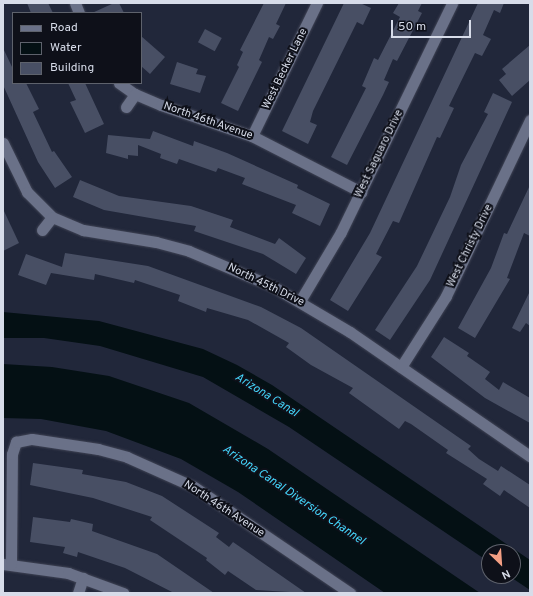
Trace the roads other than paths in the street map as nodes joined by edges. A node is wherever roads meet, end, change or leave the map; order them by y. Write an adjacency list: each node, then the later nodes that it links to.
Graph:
1 (75, 3): 4 (street)
2 (317, 3): 9 (street, West Becker Lane)
3 (452, 3): 11 (street, West Saguaro Drive)
4 (80, 12)
5 (120, 84): 6 (street, North 46th Avenue)
6 (135, 94): 7 (street); 9 (street, North 46th Avenue)
7 (126, 107)
8 (530, 120): 15 (street, West Christy Drive)
9 (252, 136): 11 (street, North 46th Avenue)
10 (3, 143): 12 (street, North 45th Drive)
11 (361, 192): 14 (street, West Saguaro Drive)
12 (52, 216): 13 (street); 14 (street, North 45th Drive)
13 (42, 230)
14 (300, 300): 15 (street, North 45th Drive)
15 (401, 367): 16 (street, North 45th Drive)
16 (530, 456)
17 (7, 564): 18 (street); 21 (street, North 46th Avenue)
18 (83, 578): 19 (street); 20 (street)
19 (78, 593)
20 (124, 593)
21 (350, 593)

